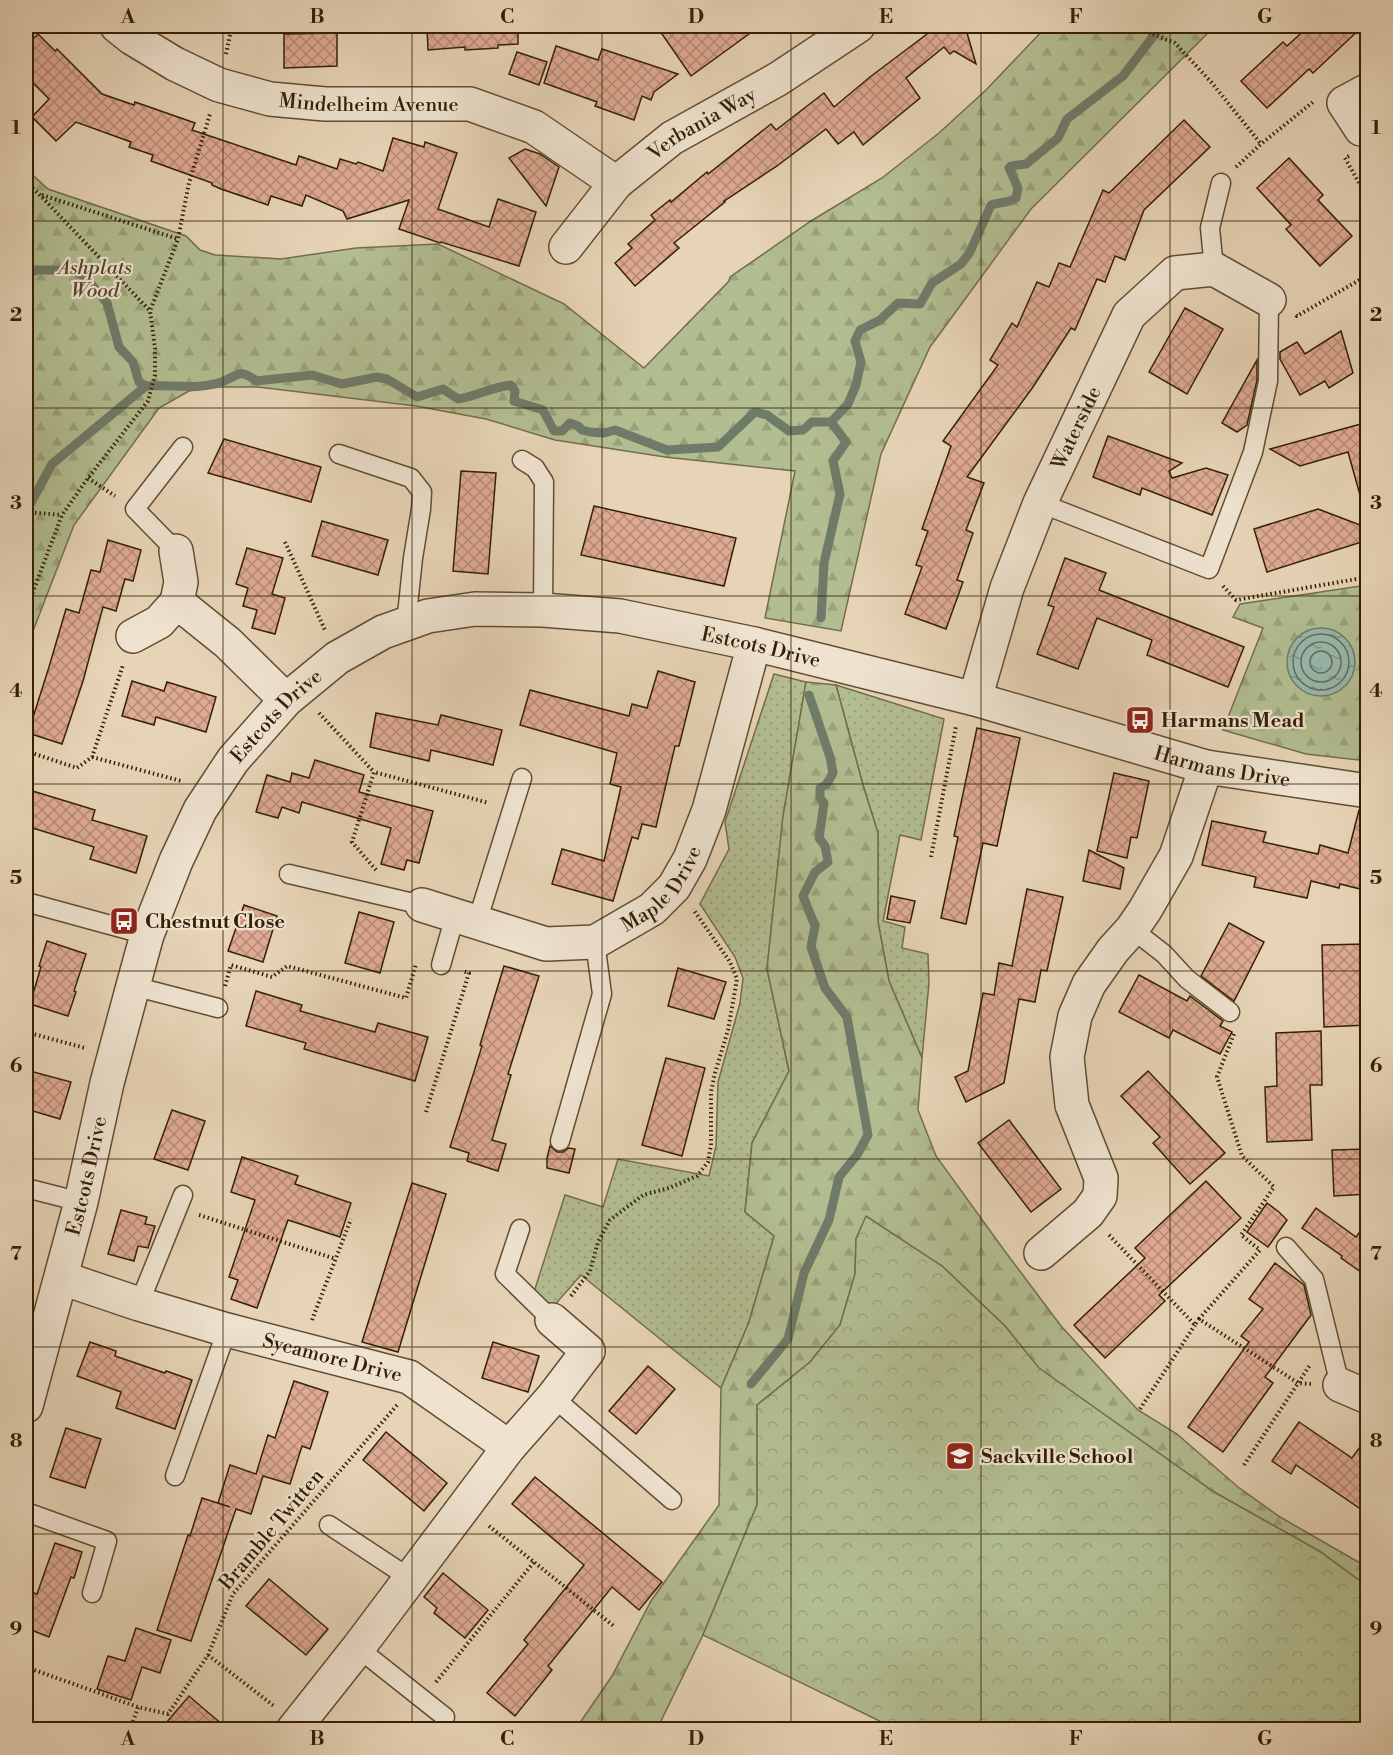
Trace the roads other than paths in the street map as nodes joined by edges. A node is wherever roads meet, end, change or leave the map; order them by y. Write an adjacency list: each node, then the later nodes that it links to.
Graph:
1 (117, 26): 3 (street, Mindelheim Avenue)
2 (858, 26): 3 (street, Verbania Way)
3 (616, 183): 5 (street, Verbania Way)
4 (1221, 183): 6 (lane)
5 (566, 247)
6 (1214, 269): 7 (street); 11 (street, Waterside)
7 (1269, 300): 11 (lane)
8 (183, 447): 12 (lane)
9 (339, 454): 15 (lane)
10 (522, 460): 14 (lane)
11 (1040, 503): 19 (street, Waterside)
12 (176, 551): 13 (street)
13 (177, 602): 16 (street); 18 (street)
14 (543, 610): 15 (street, Estcots Drive); 17 (street, Estcots Drive)
15 (406, 624): 18 (street, Estcots Drive)
16 (133, 636)
17 (754, 644): 19 (street, Estcots Drive); 29 (street, Maple Drive)
18 (292, 695): 28 (street, Estcots Drive)
19 (969, 697): 20 (street, Harmans Drive)
20 (1206, 767): 22 (street, Harmans Drive); 27 (street)
21 (522, 778): 26 (lane)
22 (1368, 792)
23 (289, 874): 25 (lane)
24 (26, 902): 28 (lane)
25 (422, 905): 26 (street, Maple Drive)
26 (466, 919): 29 (street, Maple Drive); 30 (lane)
27 (1132, 929): 33 (lane); 40 (street)
28 (147, 935): 31 (street, Estcots Drive)
29 (595, 942): 34 (lane)
30 (441, 965)
31 (133, 986): 32 (lane); 36 (street, Estcots Drive)
32 (218, 1008)
33 (1230, 1012)
34 (560, 1141)
35 (26, 1188): 36 (lane)
36 (81, 1202): 41 (street, Estcots Drive)
37 (181, 1202): 42 (lane)
38 (520, 1229): 43 (lane)
39 (1286, 1247): 45 (lane)
40 (1041, 1253)
41 (62, 1278): 42 (street, Sycamore Drive); 47 (street, Estcots Drive)
42 (139, 1304): 44 (street, Sycamore Drive)
43 (552, 1320): 46 (street)
44 (227, 1330): 48 (street, Sycamore Drive); 49 (lane)
45 (1354, 1391)
46 (553, 1397): 48 (street); 50 (lane)
47 (26, 1406)
48 (508, 1447): 53 (street)
49 (175, 1476)
50 (672, 1500)
51 (26, 1512): 54 (lane)
52 (329, 1525): 53 (lane)
53 (411, 1579): 55 (street)
54 (92, 1593)
55 (358, 1648): 56 (lane); 57 (street)
56 (445, 1717)
57 (295, 1726)

